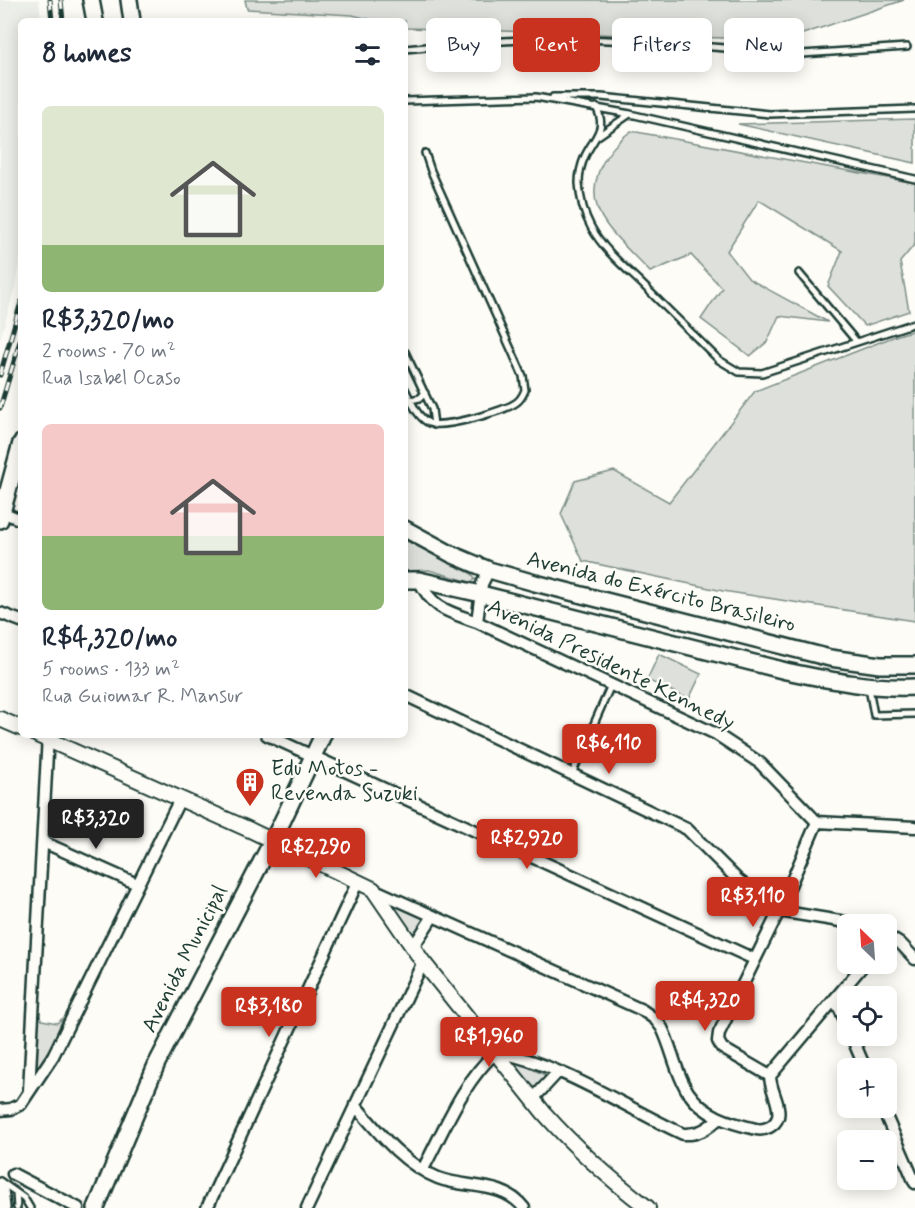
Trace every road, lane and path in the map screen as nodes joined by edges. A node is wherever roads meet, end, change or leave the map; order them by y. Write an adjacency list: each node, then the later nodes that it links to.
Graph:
1 (91, 0): 3 (main road)
2 (129, 0): 4 (main road)
3 (94, 18)
4 (132, 18)
5 (907, 47): 6 (lane)
6 (408, 49)
7 (536, 97): 8 (lane); 9 (lane); 10 (lane)
8 (408, 101)
9 (596, 107): 11 (lane); 12 (lane)
10 (915, 109)
11 (630, 114): 12 (lane); 14 (lane)
12 (597, 137): 17 (lane)
13 (425, 153): 22 (lane)
14 (915, 179)
15 (799, 273): 17 (lane)
16 (915, 323): 17 (lane)
17 (856, 341)
18 (408, 358): 19 (lane)
19 (425, 393): 21 (lane); 22 (lane)
20 (408, 394): 21 (lane)
21 (411, 400): 22 (lane)
22 (434, 424)
23 (18, 459): 24 (main road)
24 (1, 516): 25 (street)
25 (18, 519)
26 (408, 531): 27 (main road, Avenida do Exército Brasileiro)
27 (489, 570): 29 (street); 33 (main road, Avenida do Exército Brasileiro)
28 (412, 580): 29 (main road, Avenida do Exército Brasileiro); 32 (street, Avenida Presidente Kennedy)
29 (481, 594): 32 (street); 35 (main road, Avenida do Exército Brasileiro)
30 (0, 613): 31 (street)
31 (18, 620)
32 (477, 622): 34 (street, Avenida Presidente Kennedy)
33 (915, 665)
34 (611, 685): 46 (lane); 48 (street, Avenida Presidente Kennedy)
35 (868, 686): 36 (main road, Avenida do Exército Brasileiro); 38 (lane)
36 (915, 687)
37 (408, 696): 46 (street)
38 (915, 714)
39 (0, 719): 40 (main road)
40 (18, 727)
41 (45, 738): 50 (street)
42 (49, 738): 47 (main road)
43 (273, 738): 45 (street)
44 (321, 738): 45 (main road, Avenida Municipal)
45 (312, 756): 51 (main road, Avenida Municipal); 60 (street)
46 (572, 774): 55 (street)
47 (180, 798): 51 (main road); 53 (street)
48 (817, 822): 49 (street); 55 (street)
49 (915, 827)
50 (43, 842): 53 (street); 67 (street)
51 (272, 842): 52 (main road); 87 (main road, Avenida Municipal)
52 (358, 881): 54 (main road); 88 (street)
53 (137, 884): 68 (street)
54 (373, 889): 56 (street); 59 (main road)
55 (778, 911): 57 (street); 60 (street)
56 (434, 916): 59 (street); 76 (street)
57 (837, 921)
58 (897, 942): 61 (street)
59 (413, 947): 62 (main road)
60 (754, 959): 70 (street)
61 (915, 959)
62 (423, 962): 66 (main road); 73 (street)
63 (856, 974): 64 (street)
64 (835, 999): 65 (street); 70 (street)
65 (837, 1003)
66 (496, 1052): 69 (street); 72 (main road); 77 (street)
67 (31, 1062): 68 (street); 71 (street)
68 (46, 1067): 71 (street)
69 (558, 1072): 72 (street); 76 (street)
70 (770, 1076): 76 (street)
71 (29, 1093): 74 (street)
72 (534, 1099): 91 (main road)
73 (355, 1105): 77 (street); 89 (street)
74 (0, 1110)
75 (887, 1118): 80 (street)
76 (718, 1119)
77 (423, 1169): 90 (street)
78 (13, 1174): 86 (street)
79 (0, 1181): 82 (lane)
80 (915, 1183)
81 (0, 1189): 83 (main road)
82 (16, 1193): 84 (lane); 85 (lane)
83 (2, 1208)
84 (17, 1208)
85 (30, 1208)
86 (78, 1208)
87 (96, 1208)
88 (207, 1208)
89 (307, 1208)
90 (524, 1208)
91 (648, 1208)

